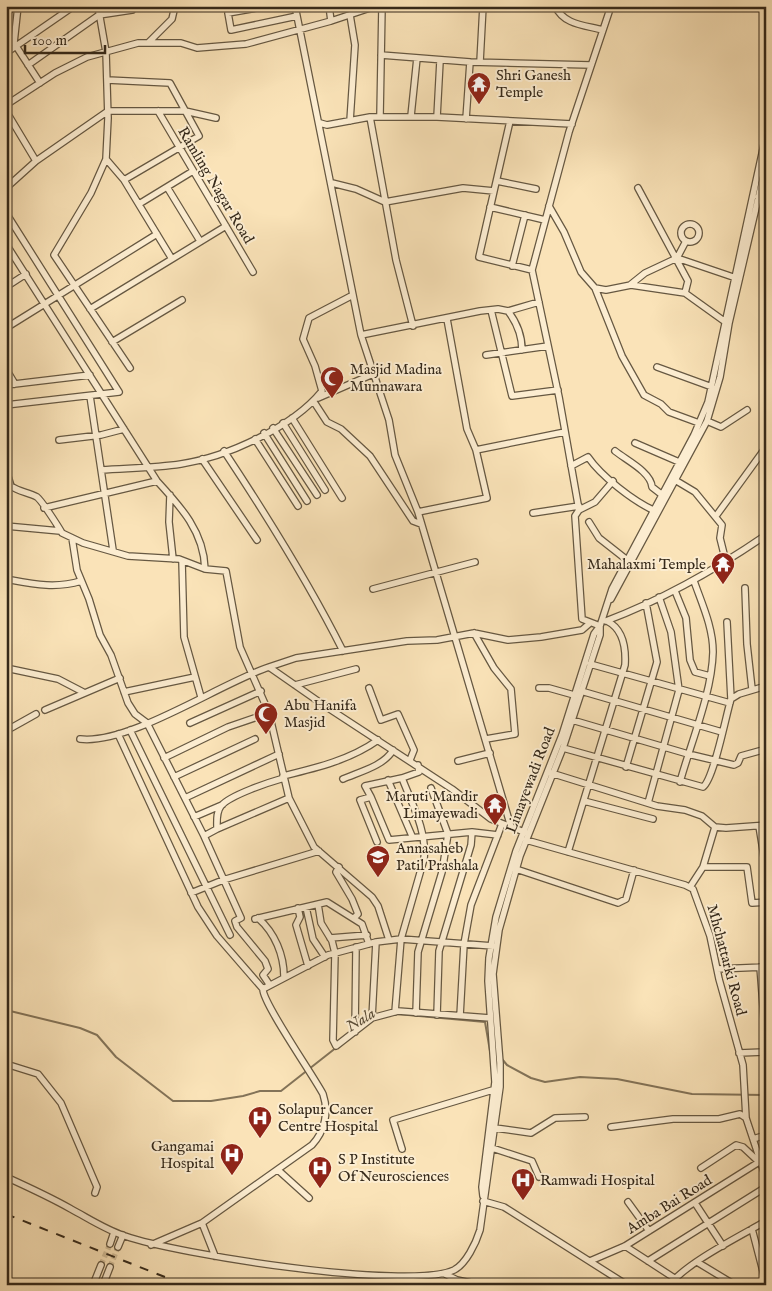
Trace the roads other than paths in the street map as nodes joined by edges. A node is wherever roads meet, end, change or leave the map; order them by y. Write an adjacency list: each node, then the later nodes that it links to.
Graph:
1 (74, 6): 24 (street)
2 (98, 6): 17 (street)
3 (175, 6): 23 (street)
4 (226, 6): 16 (street)
5 (295, 6): 19 (street)
6 (329, 6): 20 (street)
7 (376, 6): 18 (street)
8 (382, 6): 27 (street)
9 (483, 6): 31 (street)
10 (556, 6): 22 (street)
11 (611, 6): 22 (street)
12 (18, 7): 14 (street); 24 (street)
13 (265, 7): 16 (street)
14 (6, 10)
15 (132, 10): 17 (street)
16 (228, 13): 19 (street)
17 (99, 15): 25 (street); 32 (street)
18 (350, 15): 20 (street); 47 (street)
19 (297, 16): 21 (street)
20 (331, 21): 21 (street)
21 (300, 28): 23 (street); 49 (street)
22 (603, 30): 33 (street)
23 (149, 42): 25 (street)
24 (16, 46): 26 (street); 32 (street)
25 (106, 52): 34 (street); 35 (street)
26 (6, 53)
27 (381, 55): 28 (street); 41 (street)
28 (418, 58): 29 (street); 42 (street)
29 (440, 60): 30 (street); 44 (street)
30 (470, 62): 31 (street); 46 (street)
31 (480, 62): 33 (street)
32 (28, 65): 35 (street)
33 (591, 65): 50 (street)
34 (107, 80): 38 (street); 40 (street)
35 (40, 83): 36 (street)
36 (6, 105)
37 (6, 110): 54 (street)
38 (108, 111): 39 (street); 53 (street); 54 (street)
39 (158, 111): 40 (street); 52 (street, Ramling Nagar Road)
40 (185, 111): 45 (street); 52 (street)
41 (380, 116): 42 (street); 43 (street)
42 (412, 116): 44 (street)
43 (370, 117): 47 (street); 66 (street)
44 (438, 117): 46 (street)
45 (216, 118)
46 (466, 119): 48 (street)
47 (350, 121): 49 (street)
48 (510, 121): 50 (street); 58 (street)
49 (320, 124): 59 (street)
50 (572, 124): 69 (street)
51 (766, 136): 85 (street)
52 (179, 148): 56 (street, Ramling Nagar Road); 57 (street)
53 (106, 159): 57 (street); 86 (street)
54 (36, 161): 61 (street)
55 (766, 165): 65 (street)
56 (193, 171): 60 (street); 74 (street, Ramling Nagar Road)
57 (124, 180): 67 (street)
58 (497, 181): 63 (street); 64 (street)
59 (332, 183): 66 (street); 91 (street)
60 (167, 187): 67 (street); 76 (street)
61 (6, 188)
62 (638, 188): 80 (street)
63 (536, 189)
64 (494, 191): 66 (street); 70 (street)
65 (758, 196): 68 (street); 100 (street)
66 (386, 202): 101 (street)
67 (139, 204): 75 (street)
68 (766, 204)
69 (548, 206): 73 (street); 89 (street)
70 (490, 207): 72 (street); 81 (street)
71 (6, 213): 92 (street)
72 (525, 215): 73 (street); 81 (street)
73 (545, 220): 82 (street)
74 (226, 226): 76 (street); 83 (street, Ramling Nagar Road)
75 (157, 234): 79 (street); 86 (street)
76 (200, 241): 79 (street)
77 (686, 241): 80 (street)
78 (6, 244): 84 (street)
79 (172, 258): 96 (street)
80 (677, 258): 85 (street); 87 (street); 90 (street)
81 (512, 266): 82 (street)
82 (532, 270): 94 (street)
83 (253, 272)
84 (26, 274): 88 (street); 95 (street)
85 (733, 277): 100 (street)
86 (74, 284): 92 (street); 96 (street)
87 (630, 285): 89 (street); 90 (street)
88 (6, 287)
89 (595, 288): 126 (street)
90 (685, 293): 100 (street)
91 (353, 295): 103 (street); 120 (street)
92 (58, 296): 95 (street); 118 (street)
93 (182, 300): 104 (street)
94 (539, 302): 98 (street); 105 (street)
95 (45, 304): 102 (street); 113 (street)
96 (90, 309): 104 (street)
97 (491, 310): 98 (street); 99 (street); 107 (street)
98 (508, 312): 106 (street)
99 (447, 319): 101 (street); 136 (street)
100 (726, 322): 116 (street, Limayewadi Road); 124 (street, Limayewadi Road)
101 (413, 326): 103 (street)
102 (6, 328)
103 (361, 335): 112 (street)
104 (112, 342): 110 (street)
105 (548, 346): 106 (street); 117 (street)
106 (522, 350): 107 (street)
107 (501, 353): 108 (street); 117 (street)
108 (486, 356)
109 (657, 367): 116 (street)
110 (130, 368)
111 (6, 369): 114 (street)
112 (373, 374): 120 (street); 159 (street)
113 (90, 375): 114 (street); 118 (street)
114 (15, 384): 115 (street)
115 (6, 385)
116 (712, 388): 126 (street, Limayewadi Road)
117 (558, 390): 129 (street)
118 (102, 394): 119 (street); 128 (street)
119 (90, 396): 121 (street); 131 (street)
120 (315, 400): 123 (street); 163 (street)
121 (6, 405)
122 (747, 410): 124 (street)
123 (292, 418): 125 (street); 153 (street)
124 (707, 421): 145 (street, Limayewadi Road)
125 (283, 423): 127 (street); 148 (street)
126 (699, 423): 140 (street, Limayewadi Road)
127 (273, 428): 130 (street); 152 (street)
128 (124, 429): 131 (street); 141 (street)
129 (565, 432): 136 (street); 142 (street)
130 (264, 433): 132 (street); 154 (street)
131 (96, 436): 133 (street); 144 (street)
132 (255, 439): 137 (street); 155 (street)
133 (59, 440)
134 (635, 443): 140 (street)
135 (766, 447): 161 (street)
136 (476, 450): 159 (street)
137 (224, 451): 139 (street); 191 (street)
138 (616, 451): 150 (street)
139 (202, 459): 141 (street); 168 (street)
140 (679, 462): 150 (street, Limayewadi Road)
141 (148, 466): 144 (street); 146 (street)
142 (571, 466): 147 (street); 157 (street)
143 (6, 470): 156 (street)
144 (101, 470): 149 (street)
145 (675, 480): 158 (street, Limayewadi Road); 161 (street)
146 (157, 481): 149 (street); 151 (street)
147 (613, 481): 157 (street); 158 (street)
148 (325, 490)
149 (105, 494): 156 (street); 169 (street)
150 (661, 494): 158 (street, Limayewadi Road)
151 (170, 495): 170 (street); 175 (street)
152 (316, 495)
153 (342, 498)
154 (307, 501)
155 (298, 506)
156 (44, 508): 165 (street)
157 (579, 508): 160 (street); 188 (street)
158 (655, 511): 171 (street, Limayewadi Road); 184 (street, Limayewadi Road)
159 (418, 512): 163 (street)
160 (533, 513)
161 (716, 516): 174 (street)
162 (589, 522): 171 (street)
163 (421, 524): 176 (street)
164 (6, 526): 165 (street)
165 (60, 531): 167 (street)
166 (766, 535): 174 (street)
167 (72, 538): 169 (street); 178 (street)
168 (257, 540)
169 (113, 550): 170 (street)
170 (173, 559): 172 (street)
171 (627, 560): 184 (street, Limayewadi Road)
172 (182, 561): 175 (street); 200 (street)
173 (475, 562): 176 (street)
174 (726, 562): 179 (street)
175 (205, 569): 196 (street)
176 (435, 573): 180 (street); 190 (street)
177 (6, 580): 178 (street)
178 (81, 581): 199 (street)
179 (694, 581): 182 (street); 198 (street)
180 (373, 588)
181 (745, 588): 206 (street)
182 (675, 591): 183 (street); 198 (street)
183 (659, 598): 185 (street); 207 (street)
184 (608, 602): 186 (street, Limayewadi Road)
185 (646, 603): 186 (street); 201 (street)
186 (603, 622): 188 (street); 192 (street, Limayewadi Road); 197 (street); 212 (street, Limayewadi Road)
187 (727, 622): 215 (street)
188 (590, 623): 189 (street)
189 (474, 633): 190 (street); 233 (street)
190 (454, 638): 191 (street); 233 (street)
191 (343, 651): 193 (street)
192 (590, 664): 197 (street); 209 (street, Limayewadi Road)
193 (269, 666): 196 (street); 202 (street)
194 (6, 668): 210 (street)
195 (356, 670): 202 (street)
196 (250, 673): 208 (street); 213 (street)
197 (622, 674): 201 (street); 216 (street)
198 (710, 676): 214 (street)
199 (120, 678): 210 (street); 211 (street)
200 (195, 678): 211 (street); 213 (street)
201 (652, 682): 207 (street); 218 (street)
202 (295, 685): 235 (street)
203 (766, 686): 206 (street)
204 (369, 688): 245 (street)
205 (539, 688): 212 (street)
206 (752, 689): 215 (street)
207 (679, 690): 214 (street); 221 (street)
208 (261, 691): 219 (street); 224 (street)
209 (581, 691): 216 (street); 222 (street, Limayewadi Road)
210 (83, 692): 217 (street)
211 (124, 692): 223 (street)
212 (574, 695): 250 (street, Limayewadi Road)
213 (201, 697): 223 (street)
214 (705, 697): 215 (street); 225 (street)
215 (730, 701): 229 (street)
216 (615, 702): 218 (street); 228 (street)
217 (45, 710)
218 (644, 710): 221 (street); 234 (street)
219 (269, 713): 241 (street); 243 (street)
220 (36, 714): 226 (street)
221 (671, 718): 225 (street); 236 (street)
222 (572, 720): 228 (street); 237 (street, Limayewadi Road)
223 (147, 723): 227 (street); 243 (street)
224 (190, 723)
225 (696, 725): 229 (street); 242 (street)
226 (9, 726)
227 (130, 730): 230 (street); 289 (street)
228 (605, 730): 234 (street); 244 (street)
229 (722, 732): 246 (street)
230 (118, 734): 231 (street); 291 (street)
231 (80, 739)
232 (255, 739): 252 (street)
233 (486, 739): 240 (street)
234 (635, 739): 236 (street); 249 (street)
235 (378, 740): 239 (street); 253 (street)
236 (663, 747): 242 (street); 251 (street)
237 (563, 748): 244 (street); 250 (street, Limayewadi Road)
238 (766, 749): 246 (street)
239 (394, 750): 245 (street); 255 (street)
240 (490, 753): 247 (street); 270 (street)
241 (278, 754): 253 (street); 261 (street)
242 (688, 754): 246 (street); 257 (street)
243 (164, 758): 252 (street)
244 (597, 759): 249 (street); 258 (street)
245 (410, 760): 248 (street)
246 (715, 760): 257 (street)
247 (458, 761)
248 (418, 766): 254 (street); 268 (street)
249 (626, 767): 251 (street)
250 (551, 773): 258 (street); 276 (street, Limayewadi Road)
251 (655, 775): 257 (street); 264 (street)
252 (174, 777): 261 (street)
253 (284, 777): 262 (street); 265 (street)
254 (402, 778): 256 (street); 279 (street)
255 (343, 779)
256 (388, 780): 260 (street); 278 (street)
257 (680, 782)
258 (589, 785): 263 (street); 264 (street)
259 (431, 788): 274 (street)
260 (371, 797): 278 (street); 280 (street)
261 (184, 798): 266 (street)
262 (289, 798): 272 (street); 281 (street)
263 (584, 801): 267 (street); 282 (street)
264 (648, 803): 271 (street)
265 (222, 805): 266 (street); 272 (street)
266 (194, 818): 277 (street)
267 (653, 819)
268 (502, 824): 270 (street); 275 (street)
269 (762, 826): 271 (street); 283 (street)
270 (511, 827): 276 (street)
271 (715, 827): 284 (street)
272 (217, 829): 277 (street)
273 (472, 832): 274 (street); 275 (street); 303 (street)
274 (448, 834): 279 (street); 302 (street)
275 (498, 835): 305 (street)
276 (527, 835): 282 (street); 286 (street, Limayewadi Road); 306 (street, Limayewadi Road)
277 (204, 836): 288 (street)
278 (412, 836): 279 (street)
279 (424, 836): 300 (street)
280 (377, 842)
281 (319, 851): 285 (street); 288 (street)
282 (568, 852): 287 (street)
283 (764, 863)
284 (703, 866): 290 (street); 292 (street)
285 (339, 867): 296 (street); 301 (street)
286 (516, 870): 287 (street); 306 (street, Limayewadi Road)
287 (634, 870): 290 (street)
288 (223, 880): 289 (street); 314 (street)
289 (206, 886): 291 (street); 297 (street)
290 (690, 887): 312 (street, Mhchattarki Road)
291 (191, 893): 315 (street)
292 (766, 902)
293 (318, 904): 294 (street); 296 (street); 299 (street)
294 (306, 907): 295 (street); 309 (street)
295 (298, 908): 310 (street); 313 (street)
296 (354, 918): 298 (street)
297 (230, 935)
298 (367, 935): 299 (street); 304 (street)
299 (330, 938): 308 (street)
300 (401, 939): 301 (street); 302 (street); 316 (street)
301 (389, 940): 304 (street)
302 (422, 941): 303 (street); 317 (street)
303 (442, 942): 305 (street); 318 (street)
304 (372, 943): 307 (street); 320 (street)
305 (464, 944): 306 (street); 319 (street)
306 (493, 946): 321 (street); 324 (street)
307 (356, 947): 308 (street); 322 (street)
308 (335, 953): 309 (street); 322 (street)
309 (325, 957): 310 (street)
310 (308, 966): 313 (street)
311 (763, 967): 312 (street); 323 (street)
312 (717, 969): 326 (street, Mhchattarki Road)
313 (284, 977): 314 (street)
314 (269, 984): 315 (street)
315 (263, 989): 340 (street)
316 (395, 1012): 317 (street); 320 (street)
317 (416, 1013): 318 (street)
318 (437, 1014): 319 (street)
319 (460, 1016): 321 (street)
320 (372, 1018): 322 (street)
321 (490, 1018): 324 (street)
322 (356, 1032)
323 (766, 1045)
324 (497, 1049): 328 (street)
325 (766, 1052): 326 (street)
326 (740, 1053): 330 (street, Mhchattarki Road)
327 (6, 1064): 345 (street)
328 (497, 1088): 332 (street); 336 (street); 347 (street)
329 (585, 1117): 332 (street)
330 (746, 1118): 331 (street); 334 (street, Mhchattarki Road)
331 (611, 1127)
332 (495, 1128): 335 (street)
333 (766, 1135): 334 (street)
334 (754, 1139): 338 (street, Mhchattarki Road)
335 (492, 1148): 341 (street); 347 (street)
336 (402, 1149)
337 (766, 1154): 338 (street, Amba Bai Road)
338 (759, 1162): 339 (street); 343 (street, Mhchattarki Road); 349 (street, Amba Bai Road)
339 (700, 1168)
340 (278, 1170): 346 (street); 351 (street)
341 (539, 1176)
342 (6, 1177): 355 (street)
343 (766, 1178)
344 (766, 1187): 352 (street)
345 (95, 1193)
346 (309, 1198)
347 (483, 1201): 364 (street); 368 (street)
348 (628, 1202): 354 (street)
349 (695, 1203): 352 (street); 354 (street, Amba Bai Road)
350 (766, 1221): 353 (street)
351 (202, 1222): 358 (street); 362 (street)
352 (708, 1224): 360 (street); 363 (street)
353 (752, 1229): 360 (street); 370 (street)
354 (649, 1231): 359 (street, Amba Bai Road)
355 (114, 1232): 356 (street); 357 (street)
356 (123, 1236): 358 (street); 361 (street)
357 (110, 1244)
358 (151, 1245): 362 (street)
359 (625, 1246): 363 (street); 364 (street, Amba Bai Road)
360 (723, 1246): 365 (street)
361 (118, 1247)
362 (215, 1256): 368 (street)
363 (648, 1261): 369 (street)
364 (590, 1262): 374 (street)
365 (697, 1262): 369 (street); 377 (street)
366 (101, 1265): 371 (street)
367 (110, 1267): 372 (street)
368 (445, 1274): 373 (street)
369 (674, 1278): 375 (street); 376 (street)
370 (766, 1283)
371 (93, 1285)
372 (102, 1285)
373 (480, 1285)
374 (628, 1285)
375 (670, 1285)
376 (684, 1285)
377 (735, 1285)

